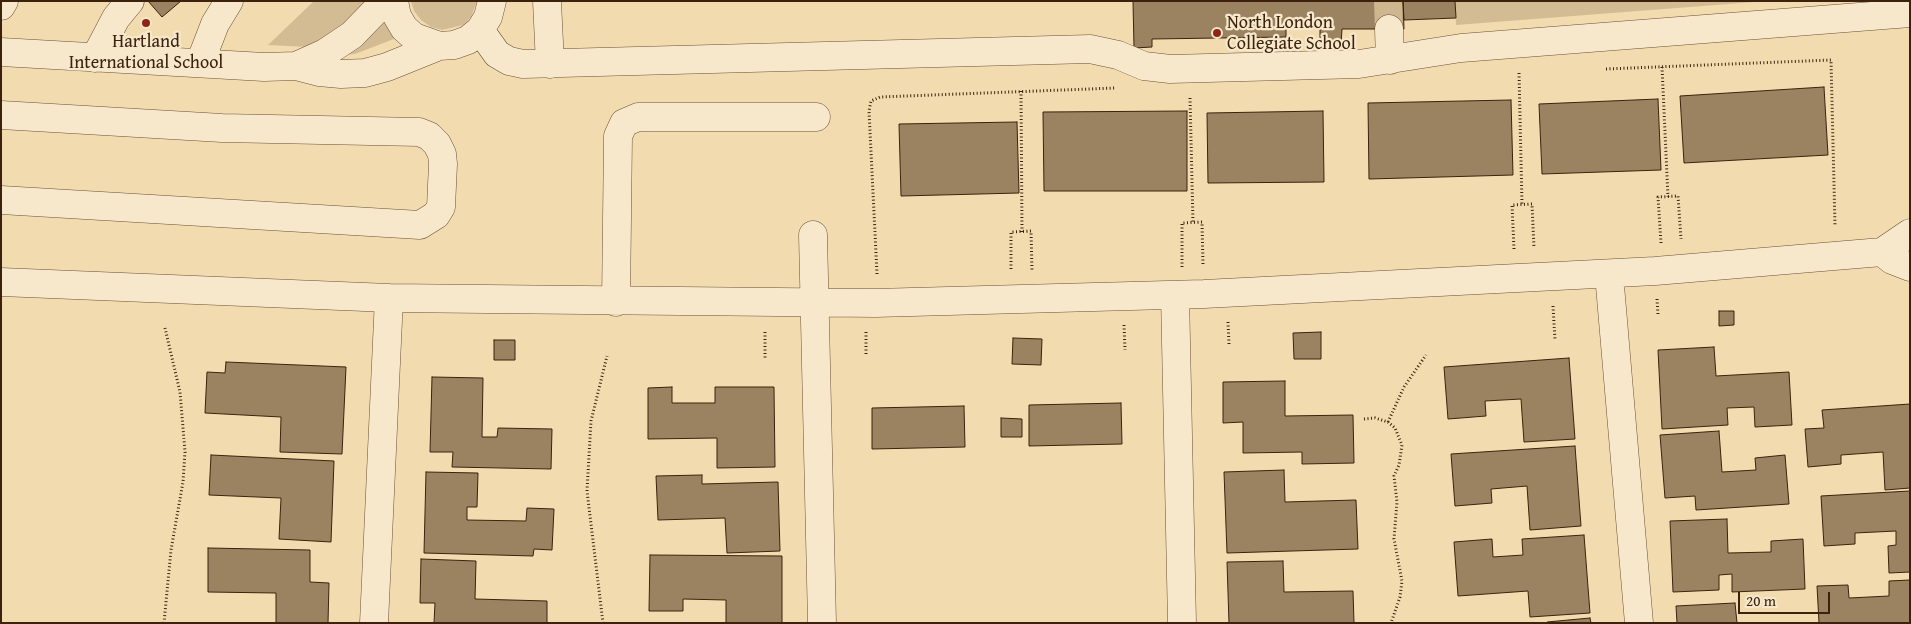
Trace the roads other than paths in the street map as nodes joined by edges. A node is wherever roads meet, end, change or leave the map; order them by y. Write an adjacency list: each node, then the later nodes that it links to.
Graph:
1 (4, 1): 8 (street)
2 (130, 1): 14 (street)
3 (229, 1): 16 (street)
4 (385, 1): 18 (street)
5 (394, 1): 12 (street)
6 (492, 1): 11 (street)
7 (547, 1): 17 (street)
8 (1, 6)
9 (1910, 13): 15 (street)
10 (1389, 29): 15 (street)
11 (480, 30): 12 (street); 17 (street)
12 (439, 46): 18 (street)
13 (1, 52): 14 (street)
14 (95, 58): 16 (street)
15 (1390, 60): 17 (street)
16 (200, 63): 18 (street)
17 (550, 64)
18 (296, 66)
19 (1, 115): 21 (street)
20 (816, 117): 30 (street)
21 (1, 200)
22 (1910, 233): 24 (street)
23 (813, 235): 31 (street)
24 (1882, 252): 25 (street); 26 (street)
25 (1910, 266)
26 (1609, 274): 28 (street); 35 (street)
27 (1, 282): 29 (street)
28 (1187, 295): 31 (street); 34 (street)
29 (389, 298): 30 (street); 32 (street)
30 (616, 302): 31 (street)
31 (815, 304): 33 (street)
32 (374, 623)
33 (822, 623)
34 (1182, 623)
35 (1639, 623)

